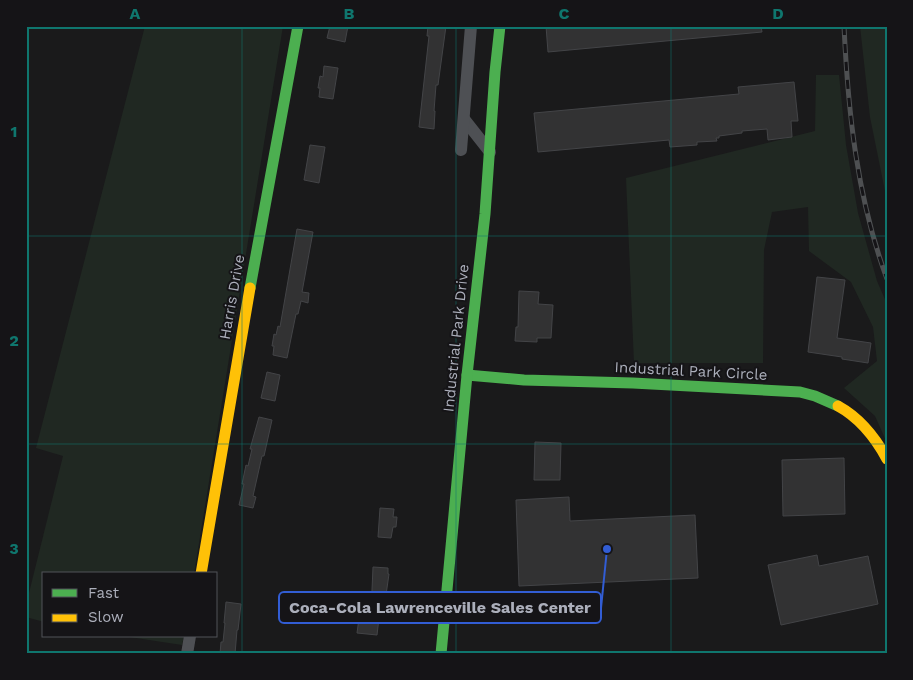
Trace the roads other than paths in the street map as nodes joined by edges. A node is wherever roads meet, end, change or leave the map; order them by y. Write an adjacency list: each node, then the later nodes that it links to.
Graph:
1 (298, 26): 9 (street, Harris Drive)
2 (471, 26): 4 (street)
3 (500, 26): 6 (street, Industrial Park Drive)
4 (464, 119): 5 (street); 6 (street)
5 (461, 150)
6 (490, 152): 7 (street, Industrial Park Drive)
7 (466, 375): 8 (street, Industrial Park Circle); 12 (street, Industrial Park Drive)
8 (887, 459)
9 (201, 572)
10 (190, 638): 11 (street)
11 (187, 654)
12 (440, 654)

